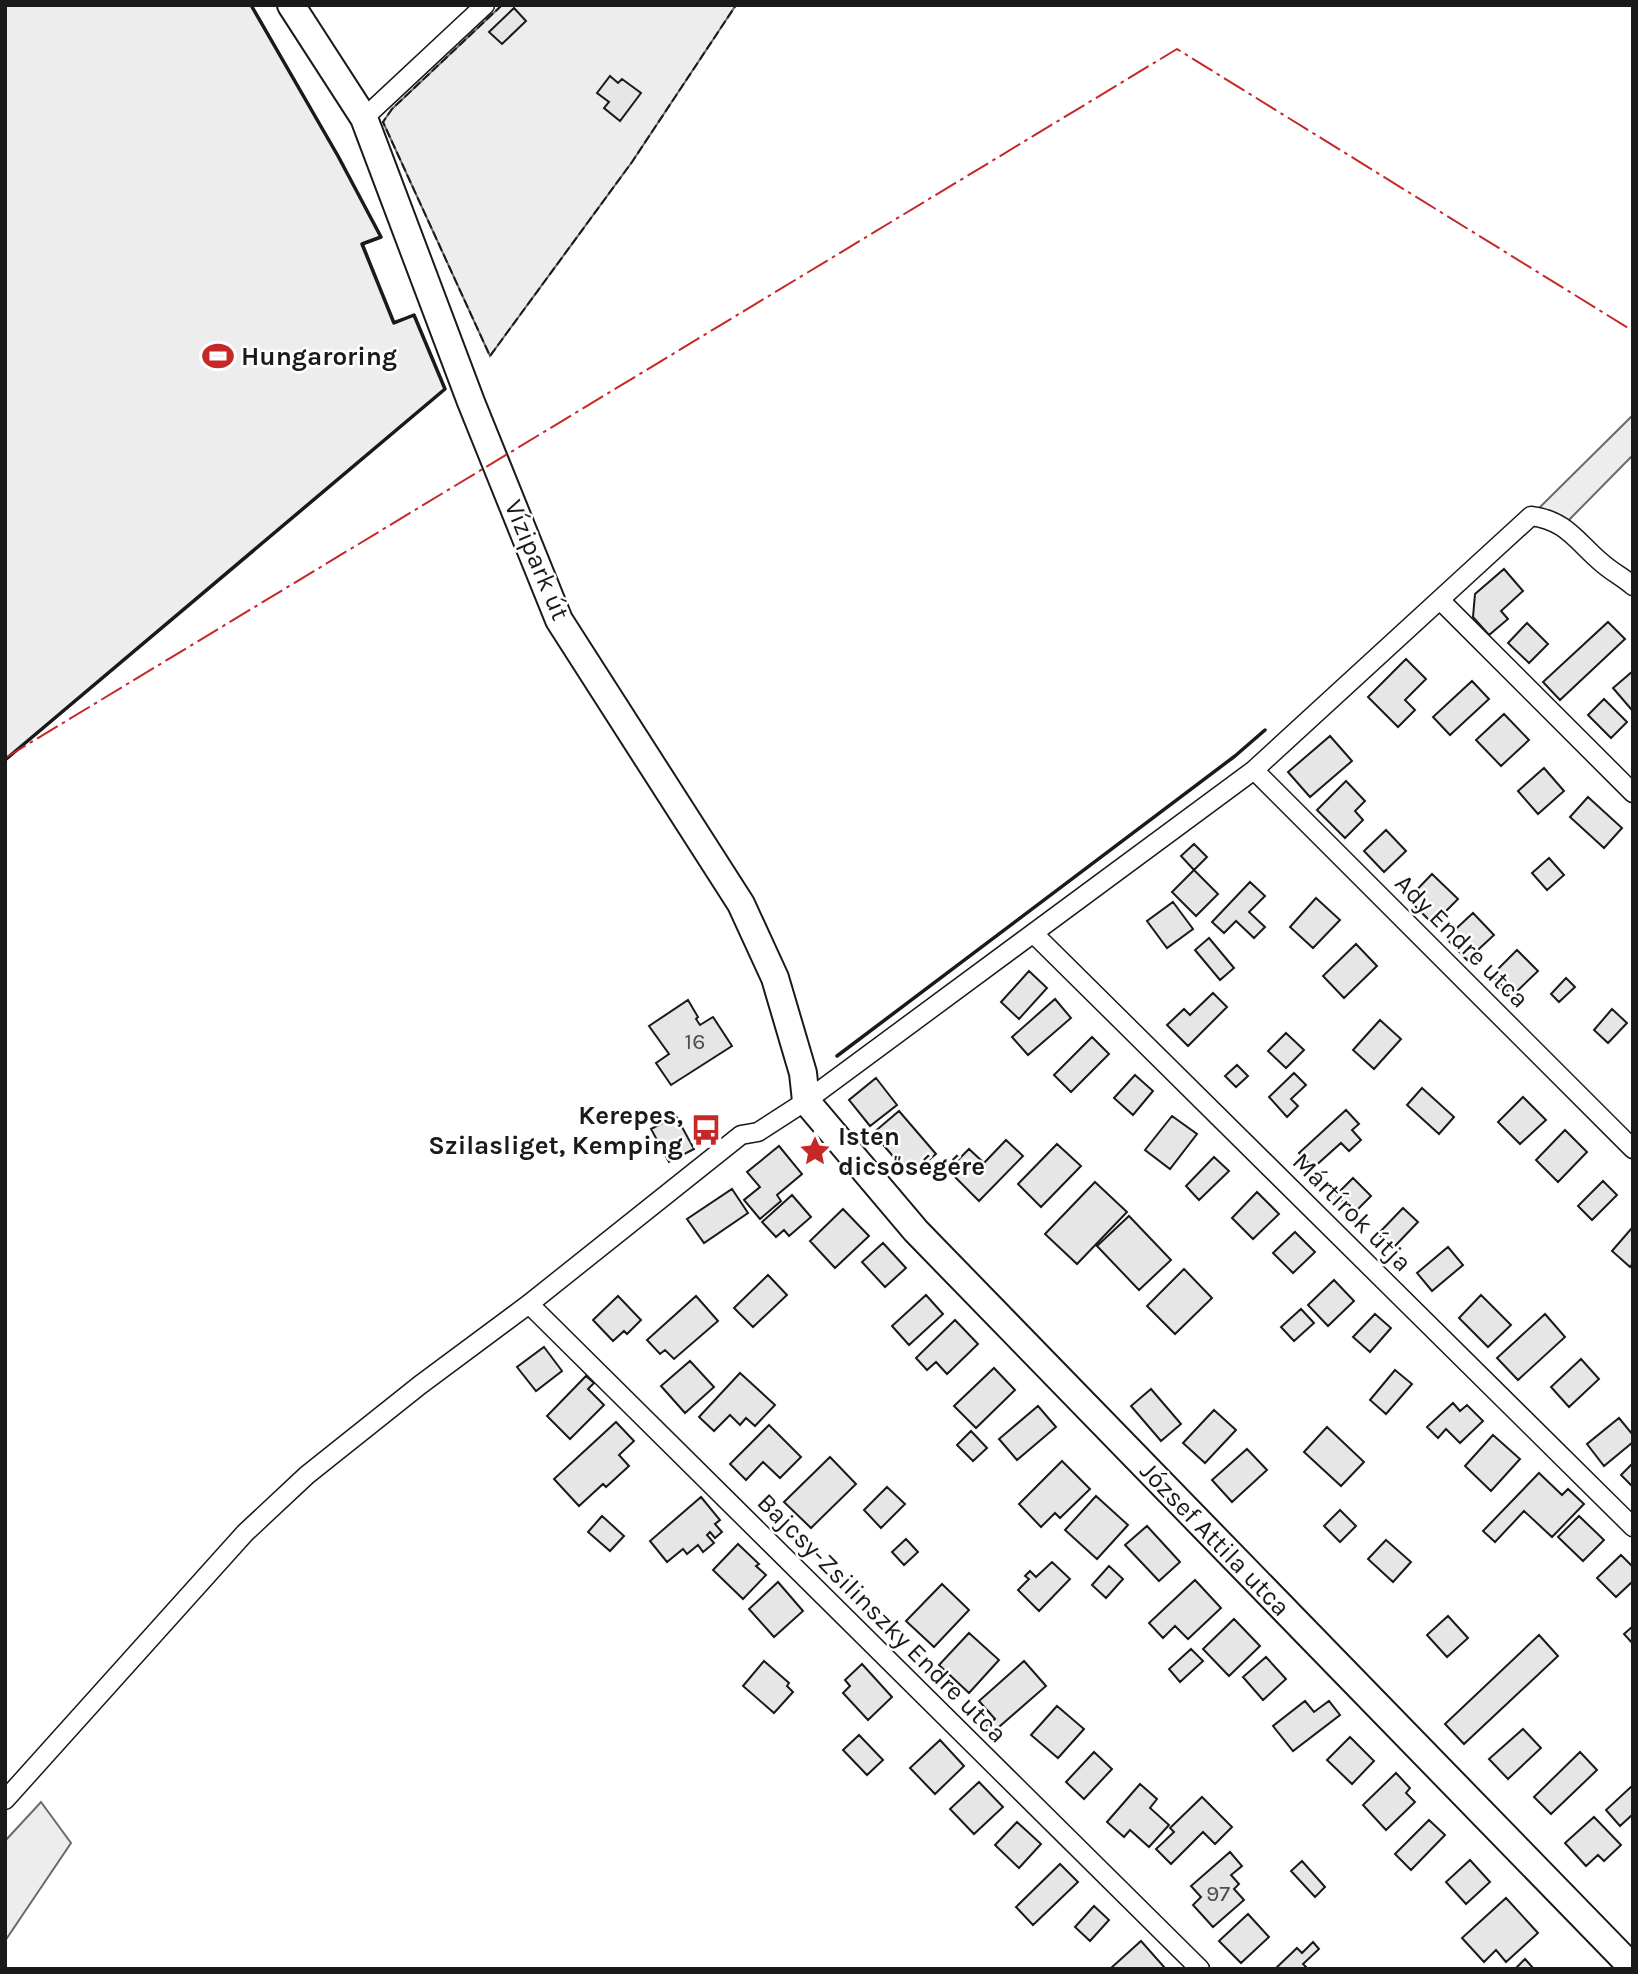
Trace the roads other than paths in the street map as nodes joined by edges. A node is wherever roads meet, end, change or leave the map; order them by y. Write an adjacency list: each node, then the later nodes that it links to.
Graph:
1 (291, 5): 3 (street, Vízipark út)
2 (485, 5): 3 (street)
3 (364, 118): 9 (street, Vízipark út)
4 (1633, 586): 5 (street)
5 (1440, 600): 6 (street); 7 (street)
6 (1254, 770): 8 (street); 10 (street, Ady Endre utca)
7 (1633, 793)
8 (1034, 934): 9 (street); 12 (street, Mártírok útja)
9 (806, 1101): 11 (street); 14 (street, József Attila utca)
10 (1633, 1149)
11 (529, 1304): 13 (street); 15 (street, Bajcsy-Zsilinszky Endre utca)
12 (1633, 1527)
13 (5, 1800)
14 (1633, 1968)
15 (1199, 1969)

